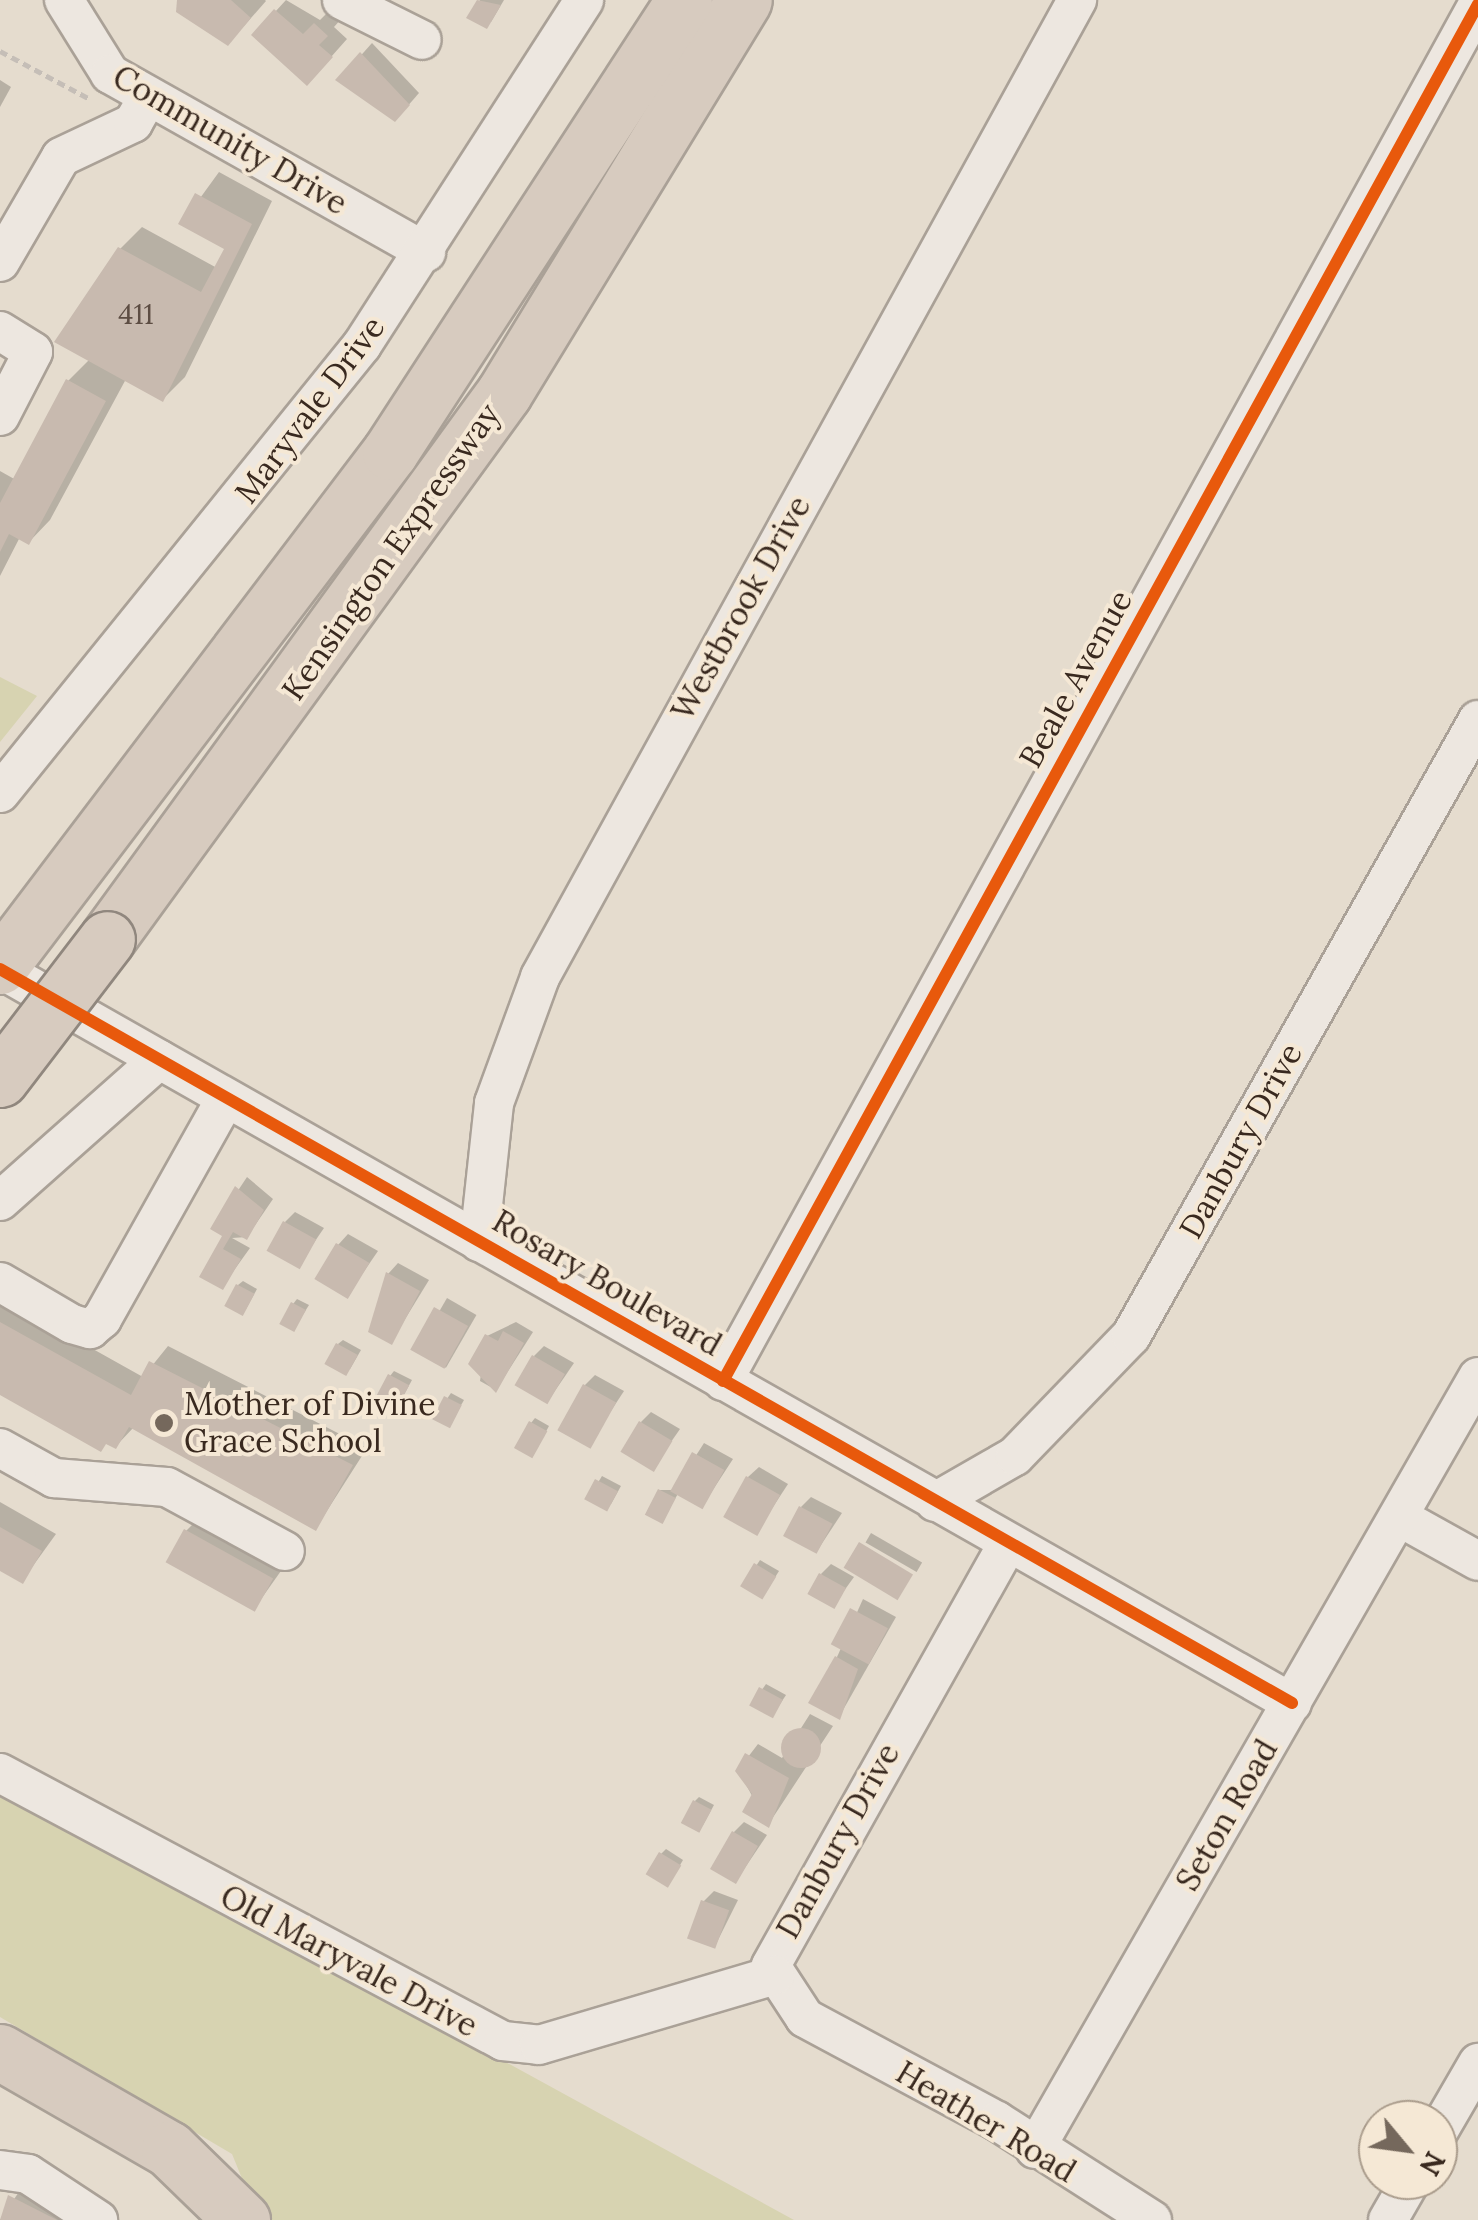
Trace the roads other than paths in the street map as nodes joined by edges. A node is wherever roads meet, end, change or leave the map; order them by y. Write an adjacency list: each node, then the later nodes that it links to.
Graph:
1 (64, 0): 9 (street, Community Drive)
2 (342, 0): 8 (street)
3 (584, 0): 10 (street, Maryvale Drive)
4 (684, 0): 16 (highway, Kensington Expressway)
5 (744, 0): 18 (highway, Kensington Expressway, bridge)
6 (1077, 0): 21 (street, Westbrook Drive)
7 (1478, 4): 24 (street, Beale Avenue)
8 (422, 40)
9 (141, 110): 10 (street, Community Drive); 11 (street)
10 (426, 252): 15 (street, Maryvale Drive)
11 (0, 262)
12 (0, 331): 13 (street)
13 (0, 416)
14 (1478, 720): 26 (street, Danbury Drive)
15 (0, 793)
16 (0, 968): 17 (street, Rosary Boulevard)
17 (159, 1060): 19 (street, Rosary Boulevard); 20 (street)
18 (0, 1079)
19 (226, 1098): 21 (street, Rosary Boulevard); 22 (street)
20 (0, 1202)
21 (479, 1242): 24 (street, Rosary Boulevard)
22 (0, 1282)
23 (1478, 1377): 27 (street, Seton Road)
24 (723, 1381): 26 (street, Rosary Boulevard)
25 (0, 1448): 29 (street)
26 (935, 1502): 28 (street, Rosary Boulevard)
27 (1399, 1517): 30 (street); 31 (street, Seton Road)
28 (1008, 1542): 31 (street, Rosary Boulevard); 33 (street, Danbury Drive)
29 (284, 1551)
30 (1478, 1561)
31 (1292, 1703): 38 (street, Seton Road)
32 (0, 1774): 33 (street, Old Maryvale Drive)
33 (776, 1980): 38 (street, Heather Road)
34 (0, 2052): 42 (highway)
35 (1478, 2063): 37 (street)
36 (0, 2077): 41 (highway)
37 (1457, 2100)
38 (1035, 2148): 43 (street, Heather Road)
39 (0, 2170): 40 (street)
40 (98, 2220)
41 (216, 2220)
42 (242, 2220)
43 (1152, 2220)

